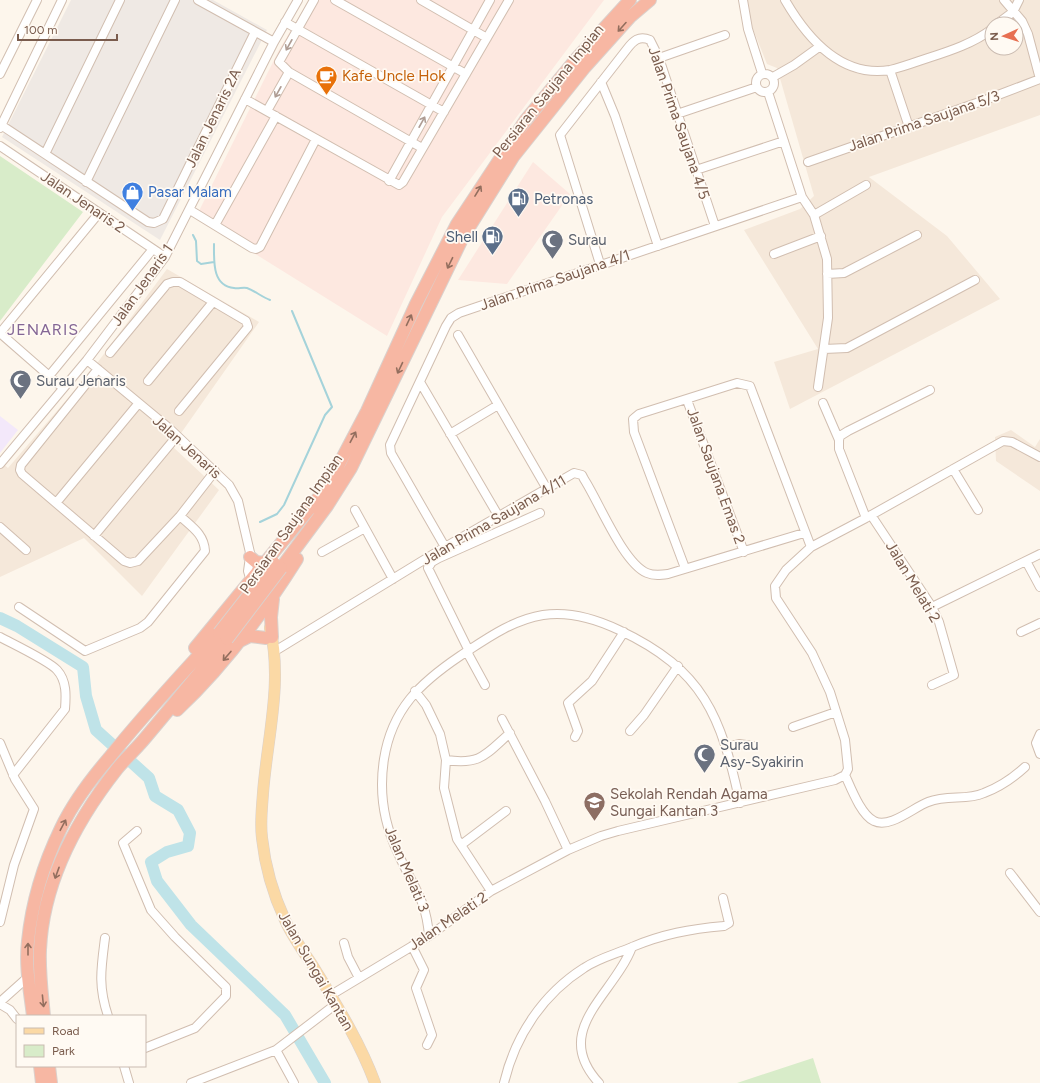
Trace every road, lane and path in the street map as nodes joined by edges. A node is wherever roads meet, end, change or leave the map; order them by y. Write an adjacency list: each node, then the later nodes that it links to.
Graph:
1 (37, 0): 35 (street)
2 (62, 0): 48 (street)
3 (120, 0): 55 (street)
4 (175, 0): 58 (street)
5 (198, 0): 24 (street)
6 (298, 0): 21 (street, Jalan Jenaris 1)
7 (314, 0): 22 (street)
8 (335, 0): 31 (street)
9 (421, 0): 23 (street)
10 (490, 0): 23 (street)
11 (630, 0): 18 (highway, Persiaran Saujana Impian)
12 (650, 0): 105 (highway, Persiaran Saujana Impian, one-way to 105)
13 (743, 0): 34 (street)
14 (785, 0): 29 (street)
15 (1004, 0): 19 (street)
16 (1019, 0): 19 (street)
17 (507, 1): 27 (street)
18 (619, 5): 124 (highway, Persiaran Saujana Impian, one-way to 18)
19 (1013, 12): 20 (street); 38 (street)
20 (1008, 16)
21 (285, 22): 22 (street); 28 (street, Jalan Jenaris 1)
22 (298, 29): 33 (street, one-way to 33); 43 (street)
23 (473, 30): 27 (street); 31 (street)
24 (256, 32): 28 (street); 58 (street, Jalan Jenaris 2A)
25 (984, 35): 32 (street)
26 (725, 36): 30 (street)
27 (487, 38): 36 (street)
28 (274, 42): 42 (street, Jalan Jenaris 1)
29 (819, 47): 32 (street); 37 (street)
30 (659, 58): 39 (street, Jalan Prima Saujana 4/5); 46 (street, Jalan Prima Saujana 4/5)
31 (452, 67): 36 (street); 43 (street)
32 (890, 70): 49 (street)
33 (289, 72): 44 (street, one-way to 44); 52 (street)
34 (762, 73): 37 (street); 40 (street)
35 (0, 74)
36 (466, 74): 45 (street)
37 (773, 77): 41 (street)
38 (1040, 79): 49 (street, Jalan Prima Saujana 5/3)
39 (601, 82): 69 (street); 73 (street, Jalan Prima Saujana 4/5)
40 (757, 87): 41 (street); 46 (street)
41 (768, 92): 51 (street)
42 (245, 99): 44 (street); 62 (street, Jalan Jenaris 1)
43 (431, 105): 45 (street); 52 (street, one-way to 43)
44 (267, 111): 47 (street)
45 (444, 112): 54 (street)
46 (677, 114): 57 (street, Jalan Prima Saujana 4/5)
47 (276, 116): 50 (street); 65 (street)
48 (1, 127): 55 (street)
49 (909, 127): 56 (street, Jalan Prima Saujana 5/3)
50 (316, 139): 59 (street); 65 (street)
51 (784, 141): 57 (street); 61 (street)
52 (411, 142): 54 (street); 59 (street)
53 (0, 146): 63 (street, Jalan Jenaris 2)
54 (422, 148): 59 (street)
55 (45, 154): 58 (street)
56 (808, 162)
57 (696, 170): 66 (street, Jalan Prima Saujana 4/5)
58 (86, 182)
59 (392, 183)
60 (866, 186): 64 (street)
61 (802, 197): 64 (street); 66 (street, Jalan Prima Saujana 4/1)
62 (190, 210): 65 (street); 72 (street, Jalan Jenaris 1)
63 (99, 213): 70 (street, Jalan Jenaris 2); 79 (street)
64 (814, 215): 68 (street)
65 (215, 225)
66 (715, 226): 69 (street, Jalan Prima Saujana 4/1)
67 (917, 235): 74 (street)
68 (821, 236): 71 (street); 74 (street)
69 (658, 246): 73 (street, Jalan Prima Saujana 4/1)
70 (153, 249): 72 (street, Jalan Jenaris 2); 85 (street)
71 (774, 254)
72 (165, 257): 77 (street, Jalan Jenaris 1)
73 (600, 264): 87 (street, Jalan Prima Saujana 4/1)
74 (827, 274): 81 (street)
75 (975, 280): 81 (street)
76 (213, 302): 78 (street); 86 (street); 95 (street)
77 (121, 317): 78 (street); 83 (street, Jalan Jenaris 1)
78 (133, 326): 82 (street)
79 (0, 333): 85 (street)
80 (458, 335): 94 (street)
81 (824, 349): 88 (street)
82 (110, 353)
83 (87, 360): 84 (street, Jalan Jenaris); 89 (street, Jalan Jenaris 1)
84 (98, 369): 93 (street, Jalan Jenaris); 104 (street)
85 (49, 376): 89 (street)
86 (148, 381)
87 (420, 382): 96 (street); 116 (street, Jalan Prima Saujana 4/1)
88 (818, 387)
89 (63, 388): 100 (street, Jalan Jenaris 1)
90 (930, 390): 98 (street)
91 (687, 400): 114 (street); 120 (street, Jalan Saujana Emas 2); 125 (street)
92 (823, 403): 98 (street, Jalan Melati 2)
93 (138, 404): 97 (street, Jalan Jenaris); 104 (street)
94 (498, 405): 96 (street); 103 (street)
95 (179, 411)
96 (450, 434): 110 (street)
97 (176, 436): 102 (street, Jalan Jenaris); 115 (street)
98 (839, 440): 111 (street, Jalan Melati 2)
99 (1040, 456): 101 (street)
100 (0, 464)
101 (953, 469): 107 (street); 111 (street)
102 (215, 471): 109 (street); 122 (street, Jalan Jenaris)
103 (547, 489): 110 (street, Jalan Prima Saujana 4/11); 125 (street, Jalan Prima Saujana 4/11)
104 (56, 503): 115 (street)
105 (327, 506): 124 (highway, Persiaran Saujana Impian); 129 (highway)
106 (355, 510): 113 (street)
107 (978, 510)
108 (540, 513): 141 (street)
109 (180, 516): 115 (street); 130 (street)
110 (499, 516): 116 (street, Jalan Prima Saujana 4/11)
111 (869, 517): 117 (street); 131 (street, Jalan Melati 2)
112 (0, 527): 118 (street)
113 (365, 528): 119 (street); 127 (street)
114 (804, 533): 117 (street); 120 (street, Jalan Prima Saujana 4/11)
115 (94, 536)
116 (445, 547): 127 (street, Jalan Prima Saujana 4/11)
117 (811, 547): 147 (street)
118 (26, 550)
119 (322, 552)
120 (744, 552): 125 (street, Jalan Prima Saujana 4/11)
121 (1040, 554): 123 (street)
122 (250, 557): 124 (highway); 126 (street, Jalan Jenaris)
123 (1026, 561): 128 (street); 131 (street)
124 (273, 564): 126 (highway); 136 (highway, Persiaran Saujana Impian, bridge)
125 (685, 568)
126 (253, 577): 132 (main road, Jalan Sungai Kantan); 154 (highway)
127 (393, 579): 140 (street, Jalan Prima Saujana 4/11)
128 (1040, 587)
129 (274, 596): 132 (highway); 138 (highway)
130 (19, 607)
131 (932, 607): 144 (street, Jalan Melati 2)
132 (262, 611): 138 (main road, Jalan Sungai Kantan); 139 (highway)
133 (1040, 623): 135 (street)
134 (624, 632): 141 (street, Jalan Melati 3); 143 (street, Jalan Melati 3); 153 (street)
135 (1021, 632)
136 (223, 636): 154 (highway, Persiaran Saujana Impian); 156 (highway, Persiaran Saujana Impian)
137 (0, 637): 162 (street)
138 (269, 638): 139 (highway); 140 (main road, Jalan Sungai Kantan); 142 (main road, Jalan Sungai Kantan)
139 (240, 641): 156 (highway, one-way to 156)
140 (275, 651): 142 (main road, Jalan Sungai Kantan)
141 (468, 651): 145 (street); 146 (street, Jalan Melati 3)
142 (275, 665): 181 (main road, Jalan Sungai Kantan)
143 (678, 666): 150 (street); 158 (street, Jalan Melati 3)
144 (932, 685)
145 (486, 686)
146 (415, 691): 160 (street); 174 (street, Jalan Melati 3)
147 (836, 712): 149 (street); 163 (street)
148 (502, 719): 151 (street)
149 (793, 727)
150 (630, 731)
151 (510, 733): 160 (street); 168 (street)
152 (1040, 734): 159 (street)
153 (575, 737)
154 (122, 738): 179 (highway, one-way to 154)
155 (0, 743): 162 (street)
156 (140, 743): 184 (highway, Persiaran Saujana Impian, one-way to 184)
157 (753, 746): 158 (street)
158 (726, 747): 164 (street, Jalan Melati 3)
159 (1040, 754)
160 (446, 760): 167 (street)
161 (1025, 767): 163 (street)
162 (13, 775): 173 (street)
163 (845, 775): 164 (street, Jalan Melati 2)
164 (740, 803): 168 (street, Jalan Melati 2)
165 (506, 811): 167 (street)
166 (137, 831): 188 (street)
167 (461, 845): 170 (street)
168 (568, 850): 170 (street, Jalan Melati 2)
169 (1010, 873): 172 (street)
170 (491, 891): 174 (street, Jalan Melati 2)
171 (723, 898): 178 (street)
172 (1040, 912)
173 (0, 922)
174 (429, 936): 177 (street, Jalan Melati 2)
175 (105, 938): 185 (street)
176 (344, 943): 180 (street)
177 (412, 946): 180 (street, Jalan Melati 2); 187 (street)
178 (632, 947): 200 (street); 201 (street)
179 (28, 977): 182 (street); 183 (highway)
180 (359, 978): 181 (street, Jalan Melati 2)
181 (333, 1000): 189 (street, Jalan Melati 2); 199 (main road, Jalan Sungai Kantan)
182 (0, 1003): 186 (street)
183 (33, 1015)
184 (44, 1015)
185 (108, 1015)
186 (16, 1018)
187 (427, 1045)
188 (146, 1048)
189 (276, 1050): 197 (street, Jalan Melati 2); 198 (street)
190 (34, 1067): 194 (street)
191 (40, 1067): 194 (highway)
192 (50, 1067): 195 (highway)
193 (124, 1067): 196 (street)
194 (41, 1083)
195 (51, 1083)
196 (130, 1083)
197 (190, 1083)
198 (294, 1083)
199 (375, 1083)
200 (504, 1083)
201 (599, 1083)

